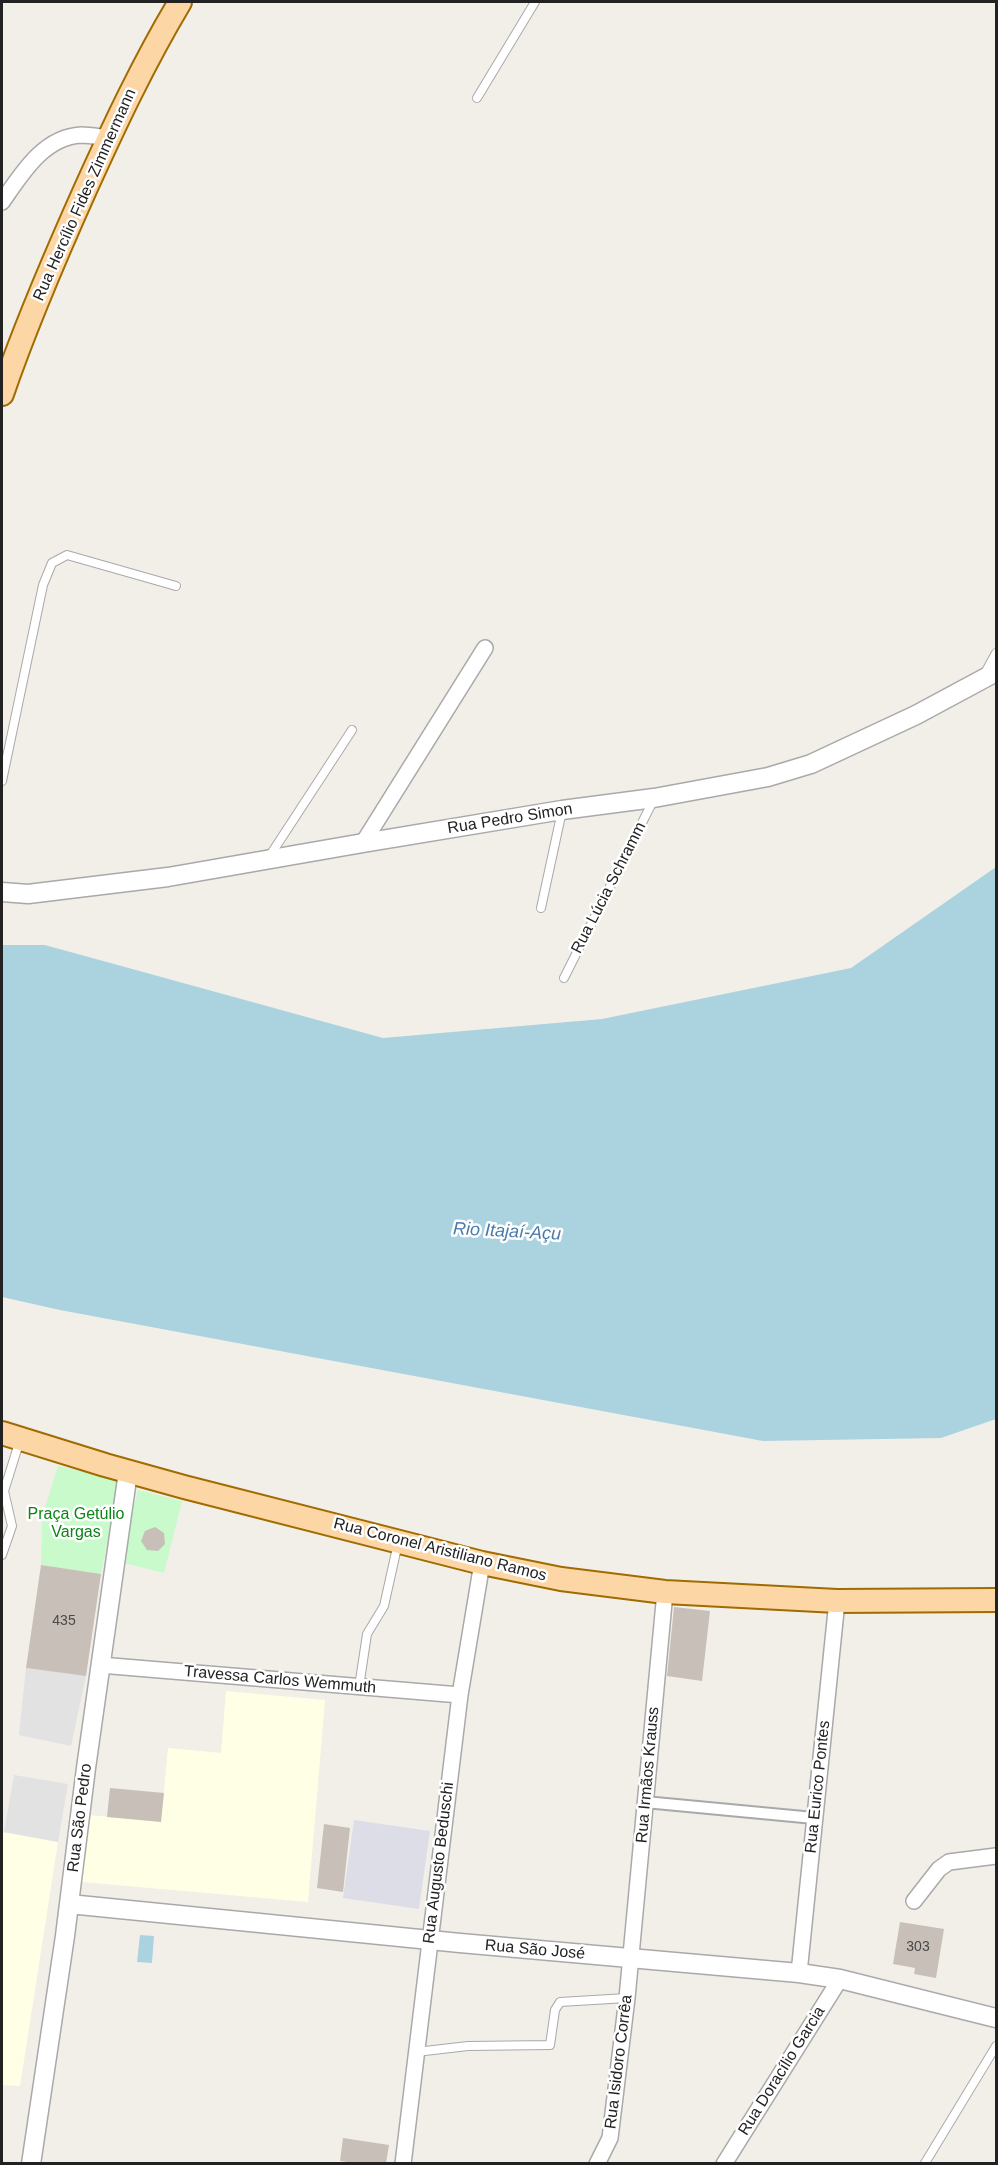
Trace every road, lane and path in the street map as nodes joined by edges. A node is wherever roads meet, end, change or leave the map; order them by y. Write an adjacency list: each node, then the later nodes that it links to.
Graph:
1 (180, 2): 4 (main road, Rua Hercílio Fides Zimmermann)
2 (535, 2): 3 (lane)
3 (477, 98)
4 (109, 138): 5 (street); 6 (main road, Rua Hercílio Fides Zimmermann)
5 (2, 202)
6 (2, 394)
7 (176, 586): 12 (lane)
8 (485, 648): 15 (street)
9 (996, 653): 10 (lane)
10 (990, 676): 13 (street, Rua Pedro Simon)
11 (352, 730): 16 (lane)
12 (2, 781)
13 (654, 798): 14 (street, Rua Pedro Simon); 19 (lane, Rua Lúcia Schramm)
14 (562, 810): 15 (street, Rua Pedro Simon); 18 (lane)
15 (363, 843): 16 (street, Rua Pedro Simon)
16 (266, 861): 17 (street, Rua Pedro Simon)
17 (2, 892)
18 (541, 908)
19 (564, 978)
20 (11, 1436): 21 (main road, Rua Coronel Aristiliano Ramos); 23 (lane)
21 (128, 1472): 22 (main road, Rua Coronel Aristiliano Ramos); 28 (street, Rua São Pedro)
22 (398, 1541): 24 (main road, Rua Coronel Aristiliano Ramos); 29 (lane)
23 (2, 1555)
24 (482, 1563): 25 (main road, Rua Coronel Aristiliano Ramos); 30 (street, Rua Augusto Beduschi)
25 (665, 1592): 27 (main road, Rua Coronel Aristiliano Ramos); 31 (street, Rua Irmãos Krauss)
26 (996, 1600): 27 (main road, Rua Coronel Aristiliano Ramos)
27 (837, 1601): 32 (street, Rua Eurico Pontes)
28 (100, 1665): 29 (street, Travessa Carlos Wemmuth); 35 (street, Rua São Pedro)
29 (359, 1687): 30 (street, Travessa Carlos Wemmuth)
30 (460, 1695): 36 (street, Rua Augusto Beduschi)
31 (645, 1802): 32 (street); 37 (street, Rua Irmãos Krauss)
32 (814, 1818): 38 (street, Rua Eurico Pontes)
33 (996, 1856): 34 (street)
34 (914, 1902)
35 (69, 1904): 36 (street, Rua São José); 44 (street, Rua São Pedro)
36 (430, 1940): 37 (street, Rua São José); 43 (street, Rua Augusto Beduschi)
37 (632, 1958): 38 (street, Rua São José); 40 (street, Rua Isidoro Corrêa)
38 (799, 1973): 39 (street, Rua São José)
39 (840, 1979): 41 (street, Rua São José); 47 (street, Rua Doracílio Garcia)
40 (627, 1998): 43 (lane); 46 (street, Rua Isidoro Corrêa)
41 (996, 2018)
42 (996, 2046): 48 (lane)
43 (416, 2052): 45 (street, Rua Augusto Beduschi)
44 (31, 2163)
45 (403, 2163)
46 (597, 2163)
47 (724, 2163)
48 (925, 2163)

